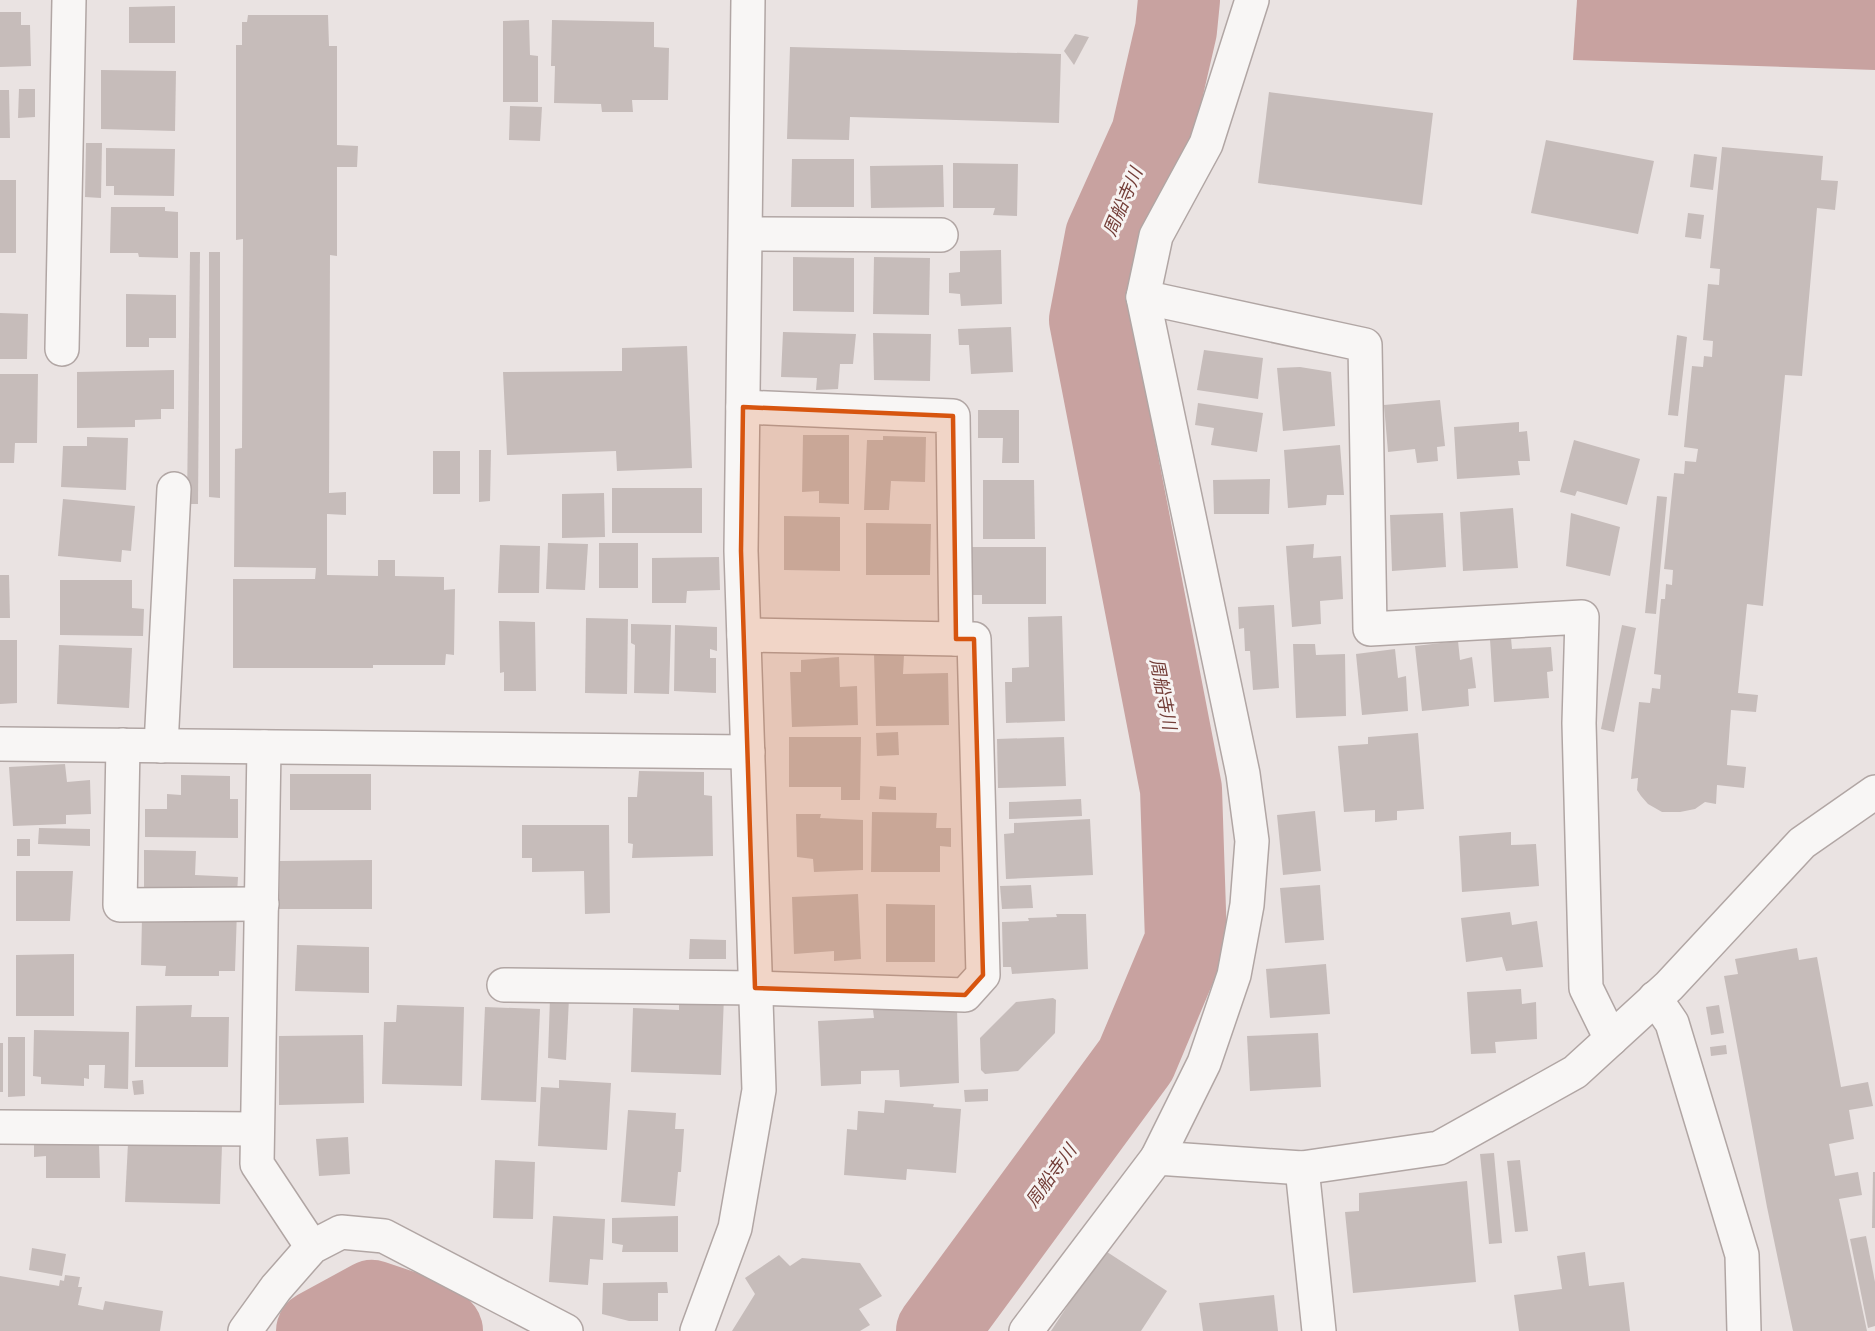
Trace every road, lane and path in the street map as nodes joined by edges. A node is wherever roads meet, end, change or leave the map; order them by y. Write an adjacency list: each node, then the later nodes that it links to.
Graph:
1 (69, 0): 7 (street)
2 (748, 0): 4 (street)
3 (1252, 0): 6 (street)
4 (746, 234): 5 (street); 8 (street)
5 (941, 235)
6 (1143, 297): 22 (street); 25 (street)
7 (62, 349)
8 (743, 407): 10 (street); 11 (street)
9 (174, 489): 14 (street)
10 (744, 635): 11 (street); 16 (street)
11 (956, 639): 20 (street)
12 (0, 744): 13 (street)
13 (123, 745): 14 (street); 18 (street)
14 (161, 746): 15 (street)
15 (264, 747): 16 (street); 18 (street)
16 (748, 752): 20 (street)
17 (1875, 792): 21 (street)
18 (262, 904): 24 (street)
19 (504, 985): 20 (street)
20 (755, 988): 30 (street)
21 (1656, 998): 22 (street); 33 (street)
22 (1611, 1039): 26 (street)
23 (0, 1127): 24 (street)
24 (257, 1129): 27 (street)
25 (1157, 1158): 26 (street); 31 (street)
26 (1302, 1168): 32 (street)
27 (312, 1247): 28 (street); 29 (street)
28 (245, 1331)
29 (566, 1331)
30 (697, 1331)
31 (1026, 1331)
32 (1319, 1331)
33 (1744, 1331)

